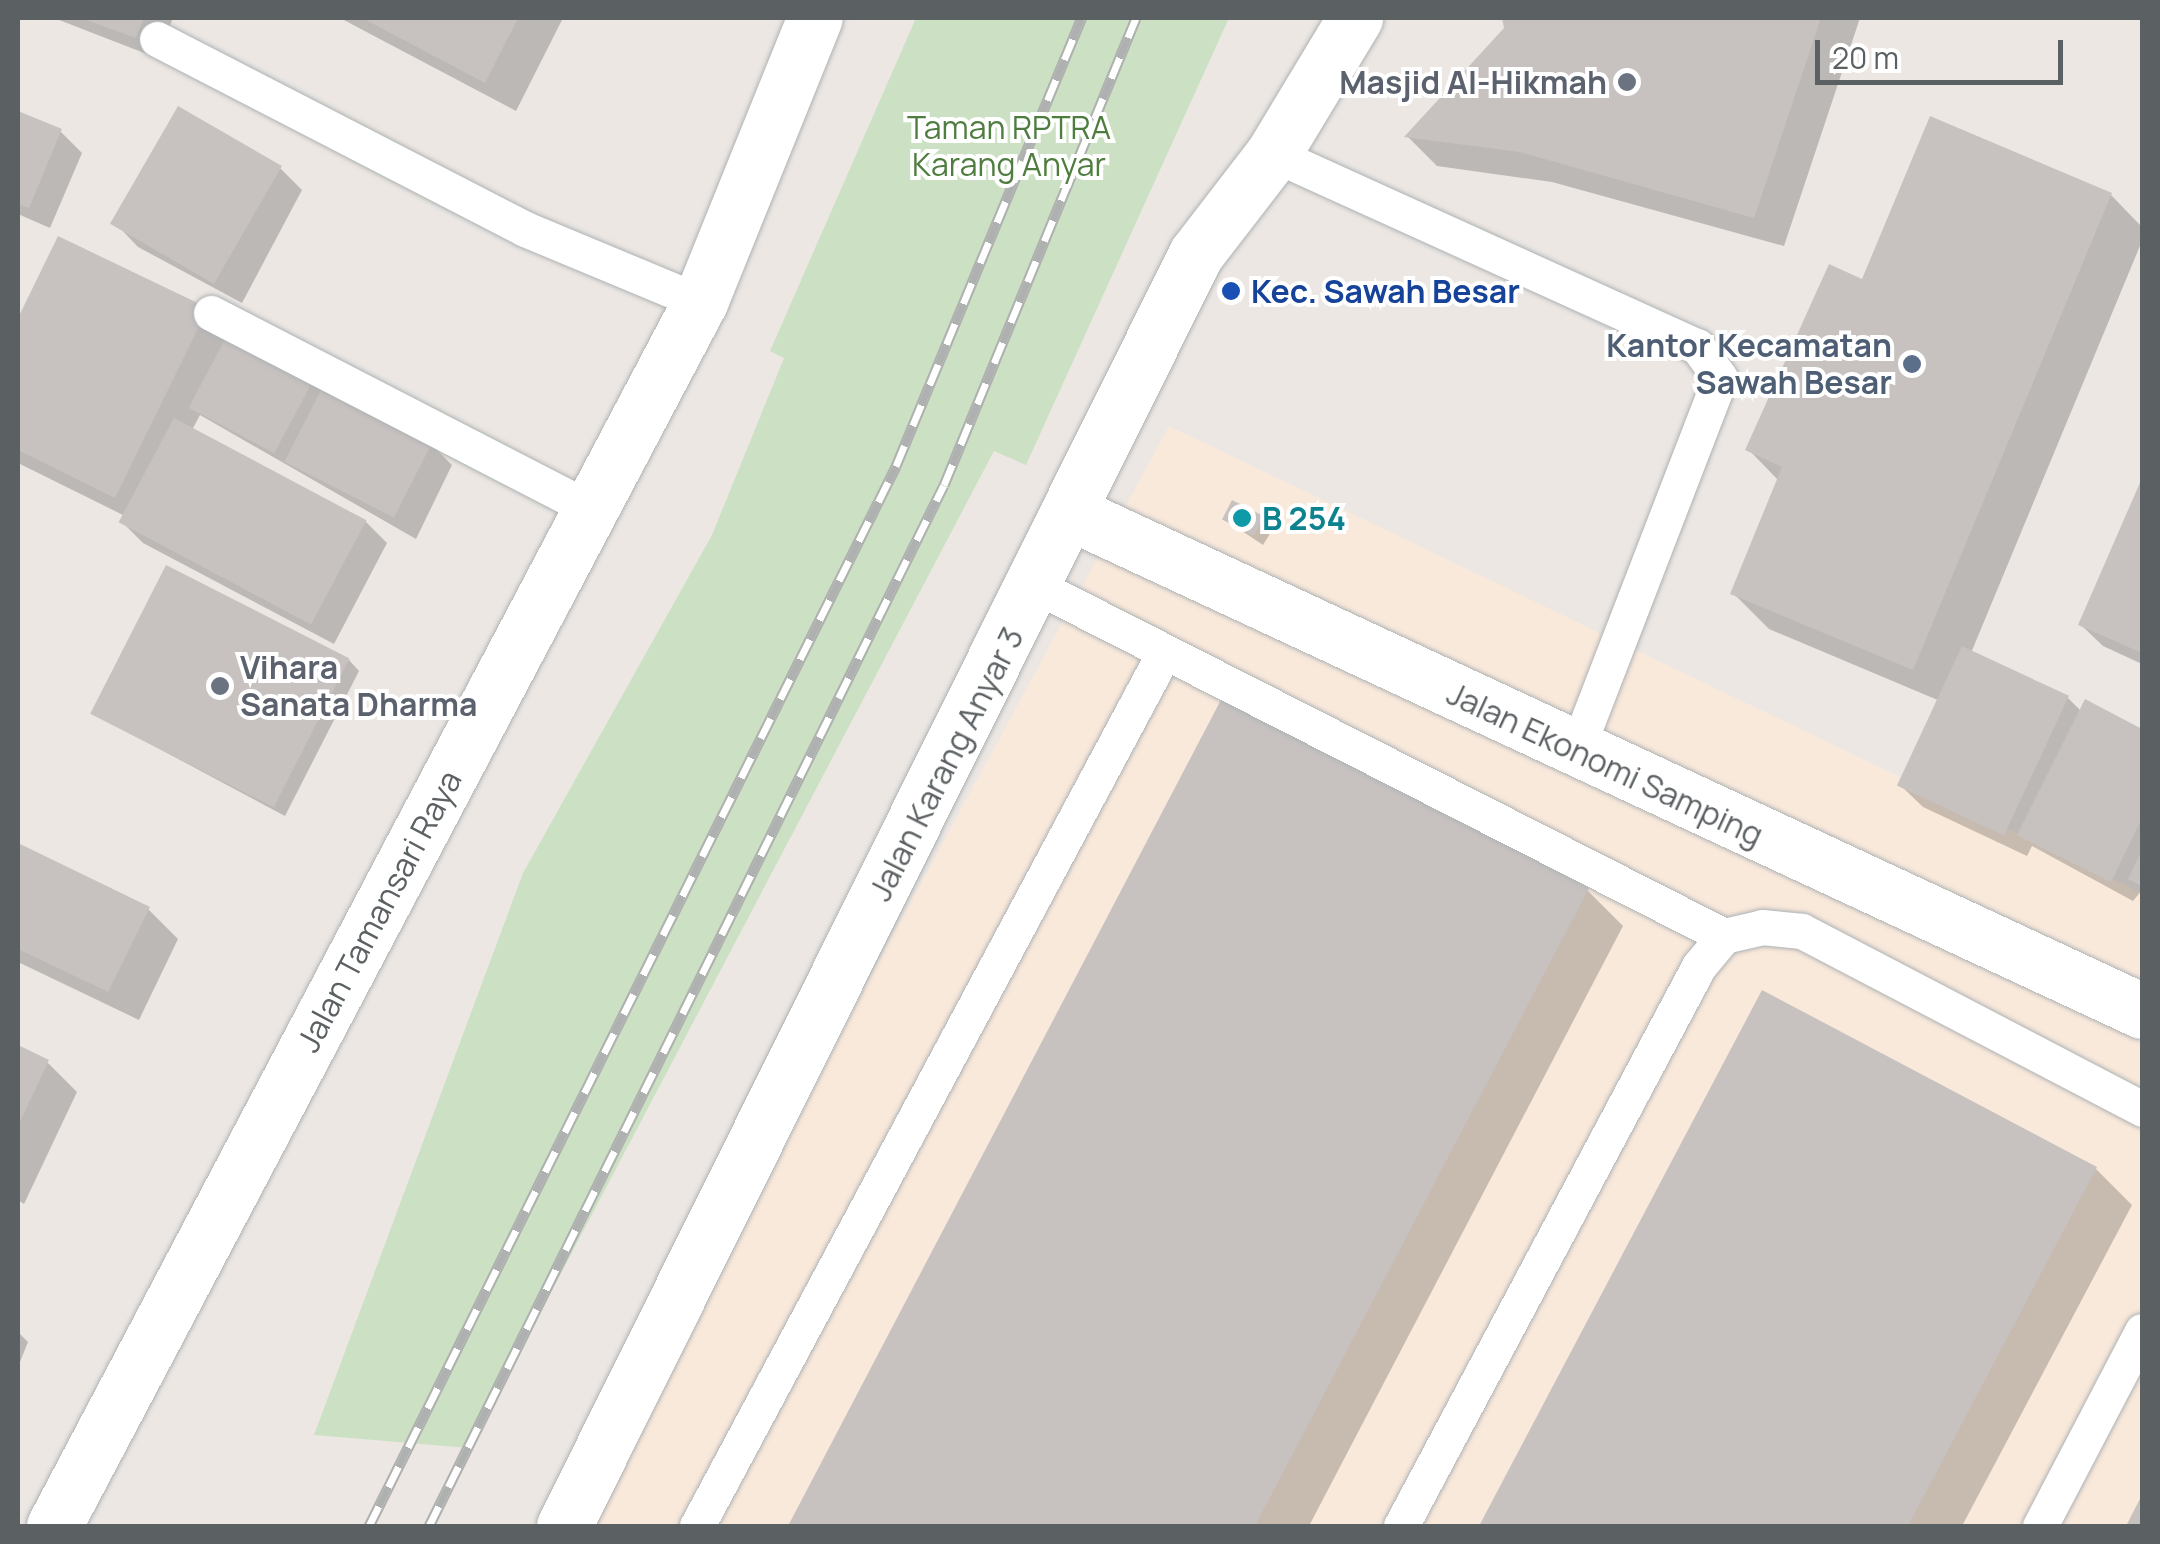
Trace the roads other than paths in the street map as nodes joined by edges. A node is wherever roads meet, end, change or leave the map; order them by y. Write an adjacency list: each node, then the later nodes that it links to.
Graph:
1 (815, 18): 5 (street, Jalan Tamansari Raya)
2 (1355, 18): 4 (street, Jalan Karang Anyar 3)
3 (157, 39): 5 (lane)
4 (1273, 154): 8 (street, Jalan Karang Anyar 3); 11 (lane)
5 (700, 302): 7 (street, Jalan Tamansari Raya)
6 (212, 313): 7 (lane)
7 (592, 509): 16 (street, Jalan Tamansari Raya)
8 (1069, 512): 9 (street, Jalan Karang Anyar 3); 11 (street, Jalan Ekonomi Samping)
9 (1034, 585): 10 (lane); 17 (street, Jalan Karang Anyar 3)
10 (1164, 652): 12 (lane); 18 (lane)
11 (1576, 752): 13 (street, Jalan Ekonomi Samping)
12 (1724, 936): 14 (lane); 19 (lane)
13 (2142, 1011)
14 (2142, 1110)
15 (2142, 1331): 20 (lane)
16 (54, 1526)
17 (564, 1526)
18 (698, 1526)
19 (1401, 1526)
20 (2040, 1526)

